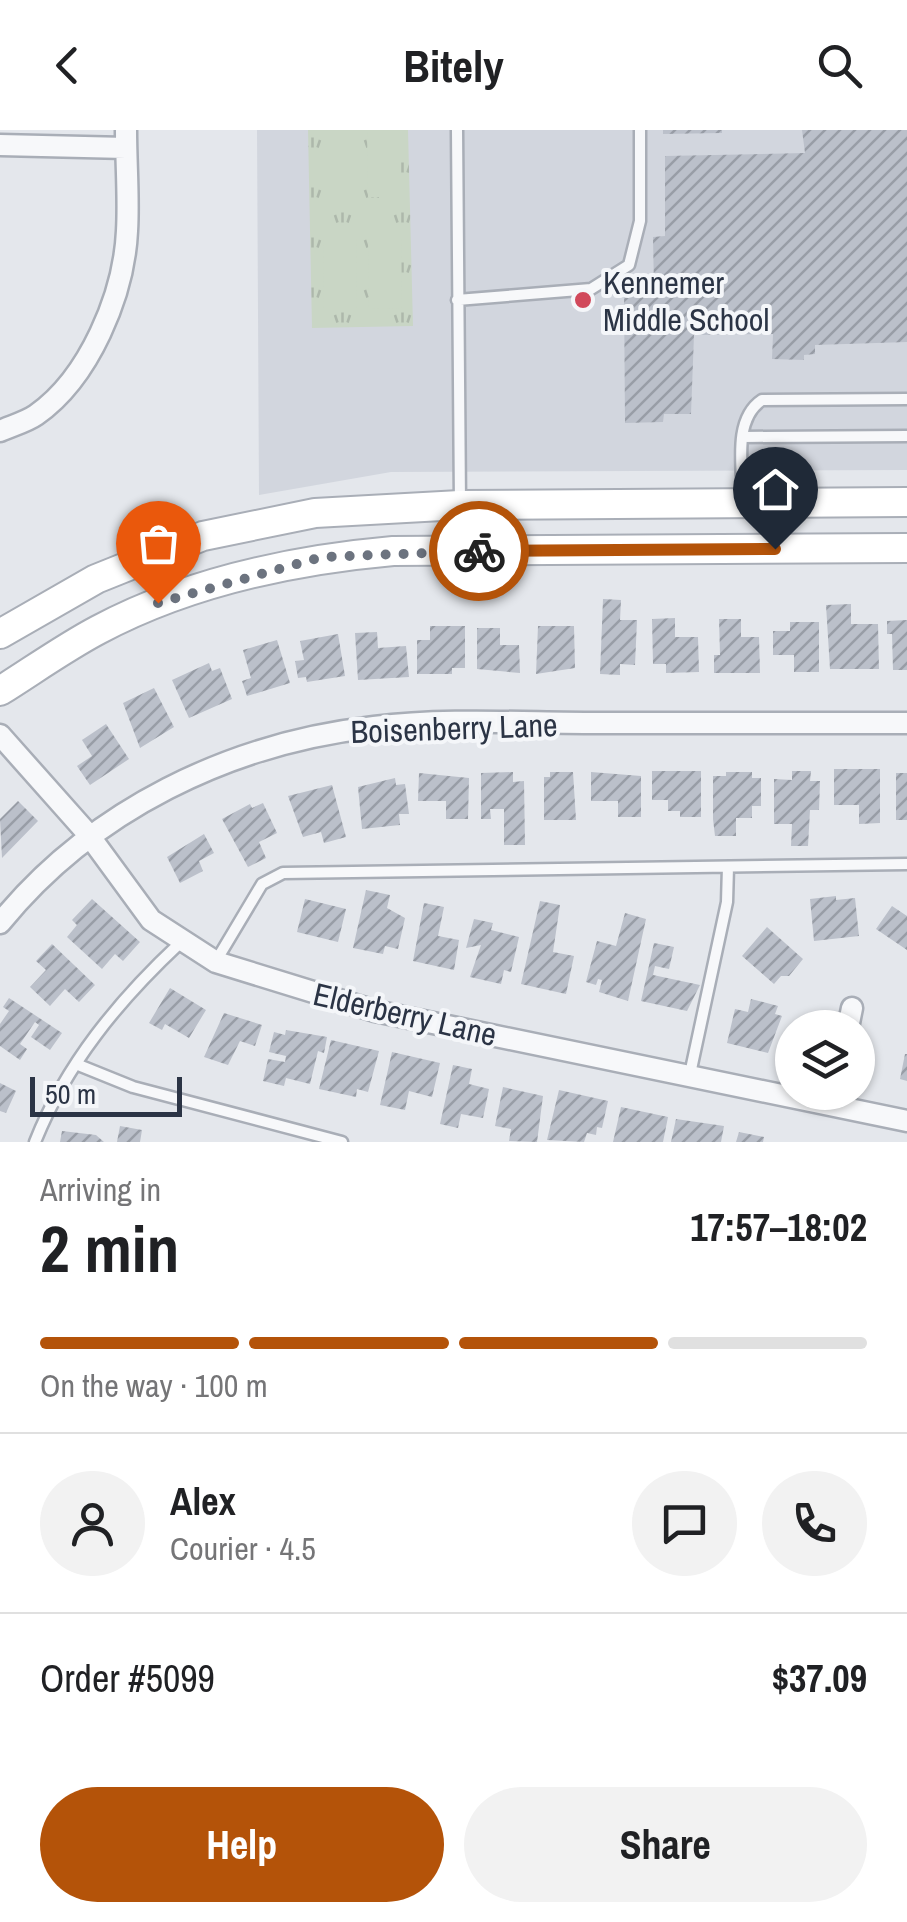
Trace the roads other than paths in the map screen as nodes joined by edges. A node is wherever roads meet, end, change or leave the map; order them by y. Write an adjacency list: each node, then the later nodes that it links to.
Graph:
1 (458, 130): 5 (lane)
2 (640, 130): 5 (lane)
3 (126, 139): 4 (street); 7 (street)
4 (0, 145)
5 (457, 300): 12 (lane)
6 (907, 400): 9 (lane)
7 (0, 431)
8 (907, 436): 9 (lane)
9 (743, 437): 11 (lane)
10 (907, 502): 11 (main road)
11 (743, 503): 12 (main road); 14 (main road)
12 (460, 505): 15 (main road); 16 (main road)
13 (907, 548): 14 (main road)
14 (775, 549): 15 (main road)
15 (458, 551): 17 (main road)
16 (0, 634)
17 (0, 691)
18 (907, 722): 20 (street, Boisenberry Lane)
19 (0, 735): 20 (street, Elderberry Lane)
20 (88, 834): 23 (street, Boisenberry Lane); 24 (street, Elderberry Lane)
21 (907, 864): 22 (lane)
22 (728, 866): 25 (lane); 27 (lane)
23 (0, 923)
24 (180, 943): 25 (street, Elderberry Lane); 26 (lane)
25 (216, 962): 27 (street, Elderberry Lane)
26 (76, 1064): 31 (lane); 32 (lane)
27 (690, 1074): 28 (street, Elderberry Lane)
28 (775, 1088)
29 (873, 1110): 30 (street, Elderberry Lane)
30 (907, 1120)
31 (35, 1142)
32 (342, 1142)

